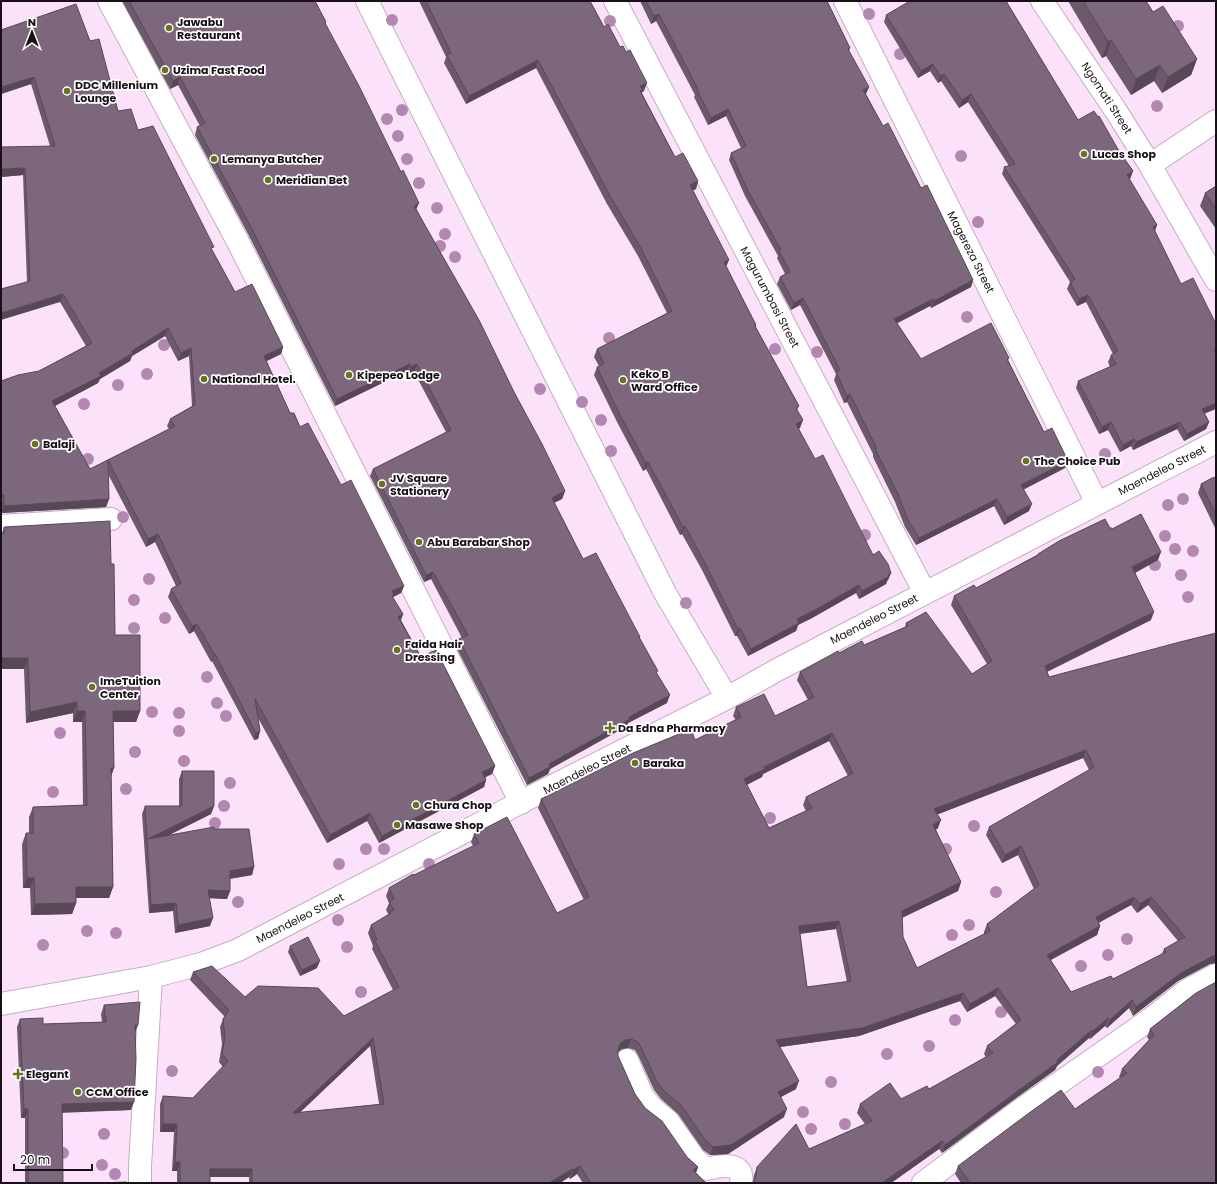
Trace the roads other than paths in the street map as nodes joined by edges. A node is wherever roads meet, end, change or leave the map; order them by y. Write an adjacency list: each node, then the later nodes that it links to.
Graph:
1 (109, 1): 15 (street)
2 (367, 1): 14 (street)
3 (615, 1): 13 (street, Magurumbasi Street)
4 (845, 1): 10 (street, Magereza Street)
5 (1042, 1): 7 (street, Ngomati Street)
6 (1216, 121): 7 (street)
7 (1150, 165): 8 (street, Ngomati Street)
8 (1216, 280)
9 (1216, 442): 10 (street, Maendeleo Street)
10 (1097, 503): 13 (street, Maendeleo Street)
11 (111, 519): 12 (street)
12 (1, 526)
13 (926, 593): 14 (street, Maendeleo Street)
14 (727, 698): 15 (street, Maendeleo Street)
15 (521, 803): 17 (street, Maendeleo Street)
16 (1216, 975): 22 (street)
17 (151, 977): 18 (street, Maendeleo Street); 20 (street)
18 (1, 1004)
19 (627, 1060): 21 (street)
20 (140, 1183)
21 (741, 1183)
22 (923, 1183)

